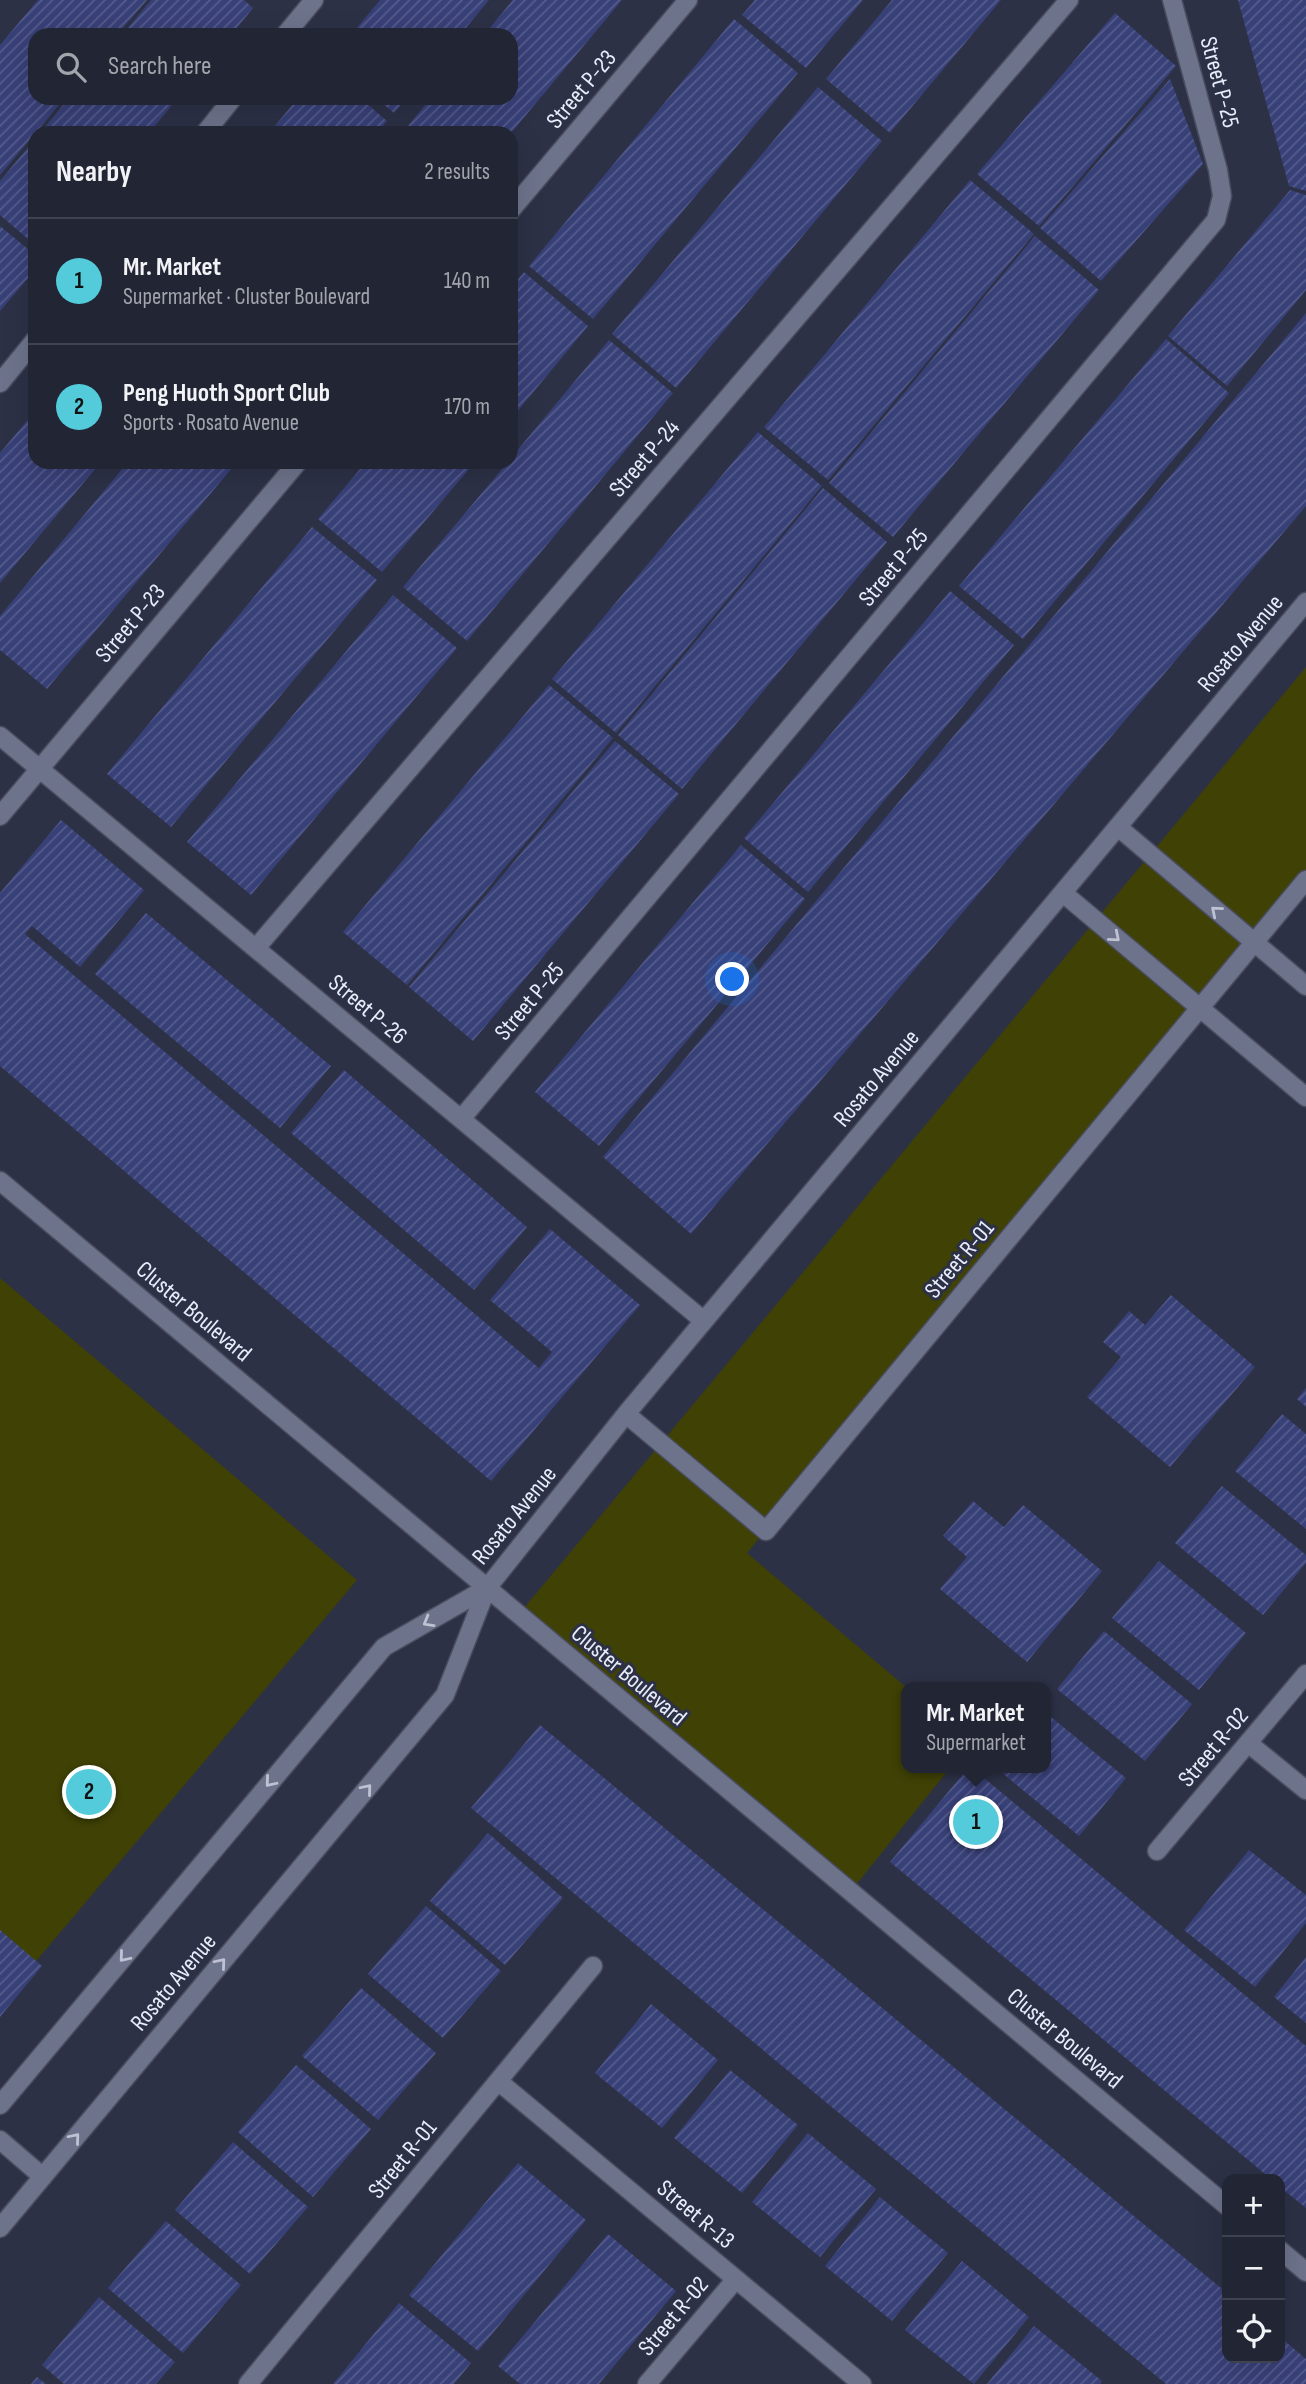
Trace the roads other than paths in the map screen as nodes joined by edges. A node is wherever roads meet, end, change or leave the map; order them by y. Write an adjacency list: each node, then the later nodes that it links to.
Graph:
1 (314, 0): 5 (street)
2 (688, 0): 8 (street, Street P-23)
3 (1069, 0): 20 (street, Street P-24)
4 (1172, 0): 24 (street, Street P-25)
5 (291, 28)
6 (227, 105): 7 (street)
7 (211, 126)
8 (518, 201)
9 (28, 349): 10 (street)
10 (0, 383)
11 (292, 469): 14 (street, Street P-23)
12 (1306, 602): 16 (street, Rosato Avenue)
13 (0, 736): 14 (street, Street P-26)
14 (39, 768): 15 (street, Street P-23); 20 (street, Street P-26)
15 (0, 816)
16 (1118, 827): 18 (street, Rosato Avenue); 19 (street, one-way to 16)
17 (1306, 880): 19 (street, Street R-01)
18 (1063, 893): 22 (street, one-way to 22); 26 (street, Rosato Avenue)
19 (1254, 943): 21 (street); 22 (street, Street R-01)
20 (256, 948): 24 (street, Street P-26)
21 (1306, 986)
22 (1199, 1008): 23 (street); 27 (street, Street R-01)
23 (1306, 1097)
24 (461, 1119): 26 (street, Street P-26)
25 (0, 1181): 28 (street, Cluster Boulevard)
26 (704, 1321): 27 (street, Rosato Avenue)
27 (626, 1414): 28 (street, Rosato Avenue)
28 (487, 1588): 35 (street, Rosato Avenue, one-way to 35); 37 (street, Rosato Avenue, one-way to 28); 38 (street, Cluster Boulevard)
29 (1306, 1674): 30 (street, Street R-02)
30 (1248, 1743): 31 (street); 32 (street, Street R-02)
31 (1306, 1790)
32 (1157, 1851)
33 (593, 1966): 34 (street, Street R-01)
34 (498, 2081): 42 (street, Street R-13); 43 (street, Street R-01)
35 (0, 2105)
36 (0, 2140): 37 (street)
37 (43, 2177): 39 (street, Rosato Avenue)
38 (1222, 2202)
39 (0, 2228)
40 (1285, 2254): 41 (street)
41 (1306, 2272)
42 (736, 2279): 44 (street, Street R-02); 45 (street, Street R-13)
43 (248, 2384)
44 (647, 2384)
45 (862, 2384)

